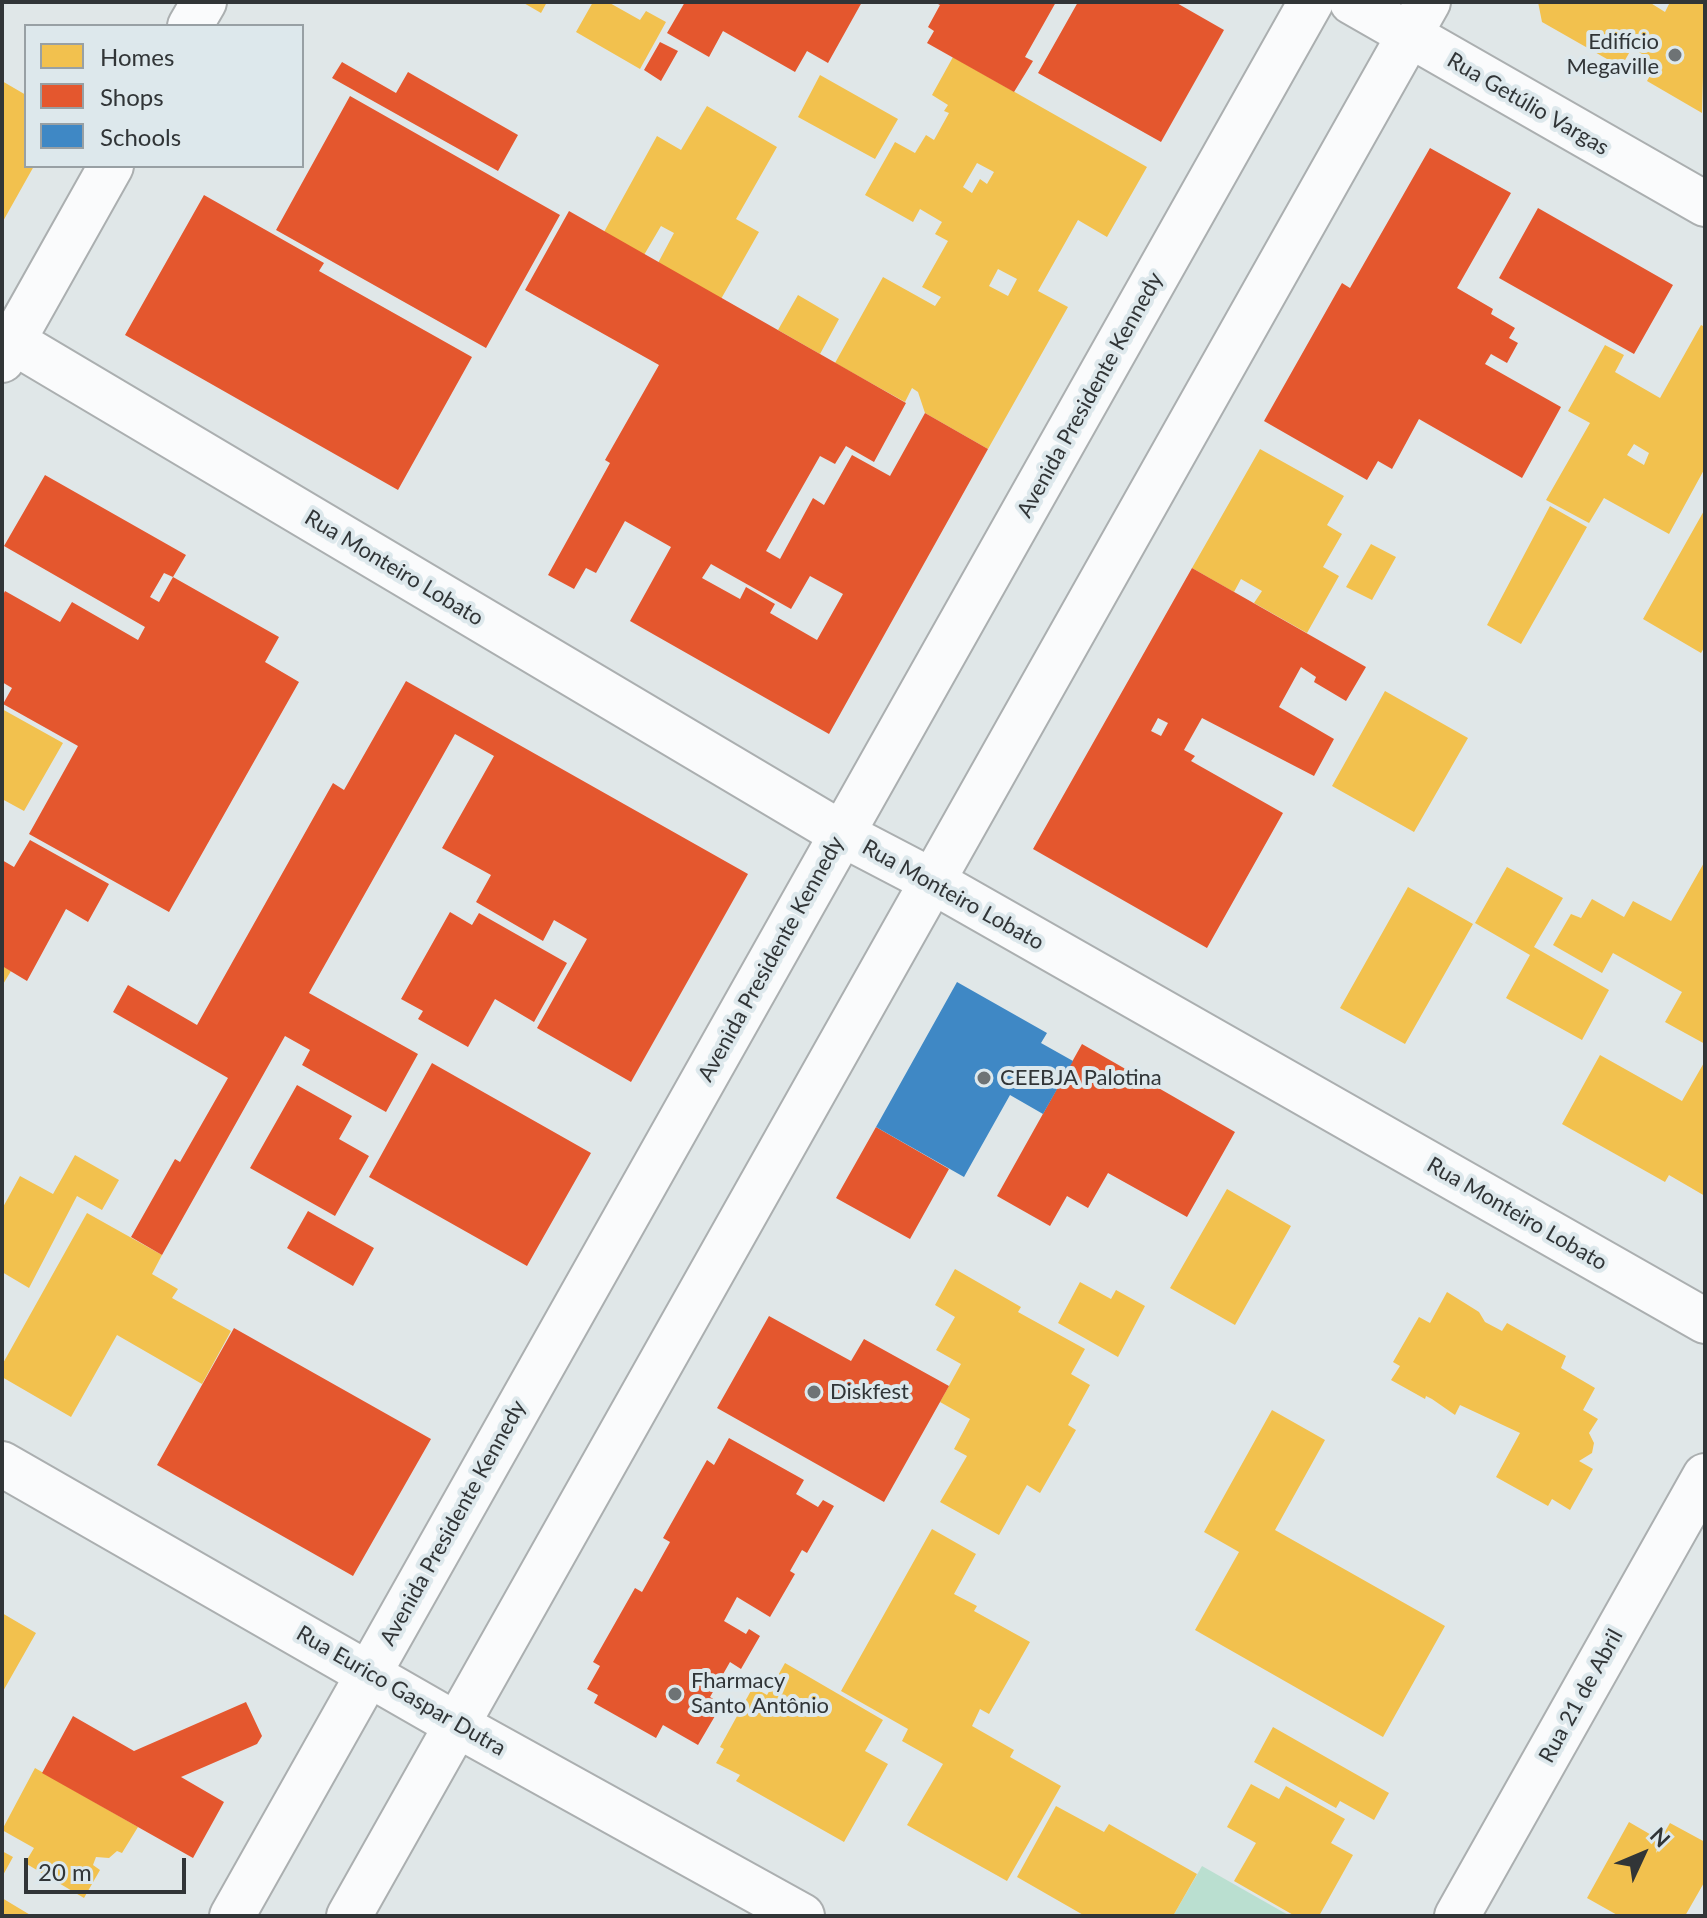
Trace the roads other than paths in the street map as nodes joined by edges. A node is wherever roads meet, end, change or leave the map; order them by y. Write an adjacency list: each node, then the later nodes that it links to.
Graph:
1 (204, 2): 5 (main road)
2 (1311, 2): 9 (main road, Avenida Presidente Kennedy)
3 (1352, 2): 4 (main road, Rua Getúlio Vargas)
4 (1419, 19): 7 (main road, Rua Getúlio Vargas); 10 (main road)
5 (191, 24)
6 (110, 168): 8 (main road)
7 (1705, 204)
8 (6, 346): 9 (main road, Rua Monteiro Lobato)
9 (842, 834): 10 (main road, Rua Monteiro Lobato); 14 (main road, Avenida Presidente Kennedy)
10 (932, 881): 11 (main road, Rua Monteiro Lobato); 15 (main road)
11 (1705, 1321)
12 (2, 1464): 14 (main road, Rua Eurico Gaspar Dutra)
13 (1705, 1476): 19 (main road, Rua 21 de Abril)
14 (369, 1672): 15 (main road, Rua Eurico Gaspar Dutra); 16 (main road, Avenida Presidente Kennedy)
15 (457, 1725): 17 (main road); 18 (main road, Rua Eurico Gaspar Dutra)
16 (232, 1916)
17 (349, 1916)
18 (802, 1916)
19 (1457, 1916)

